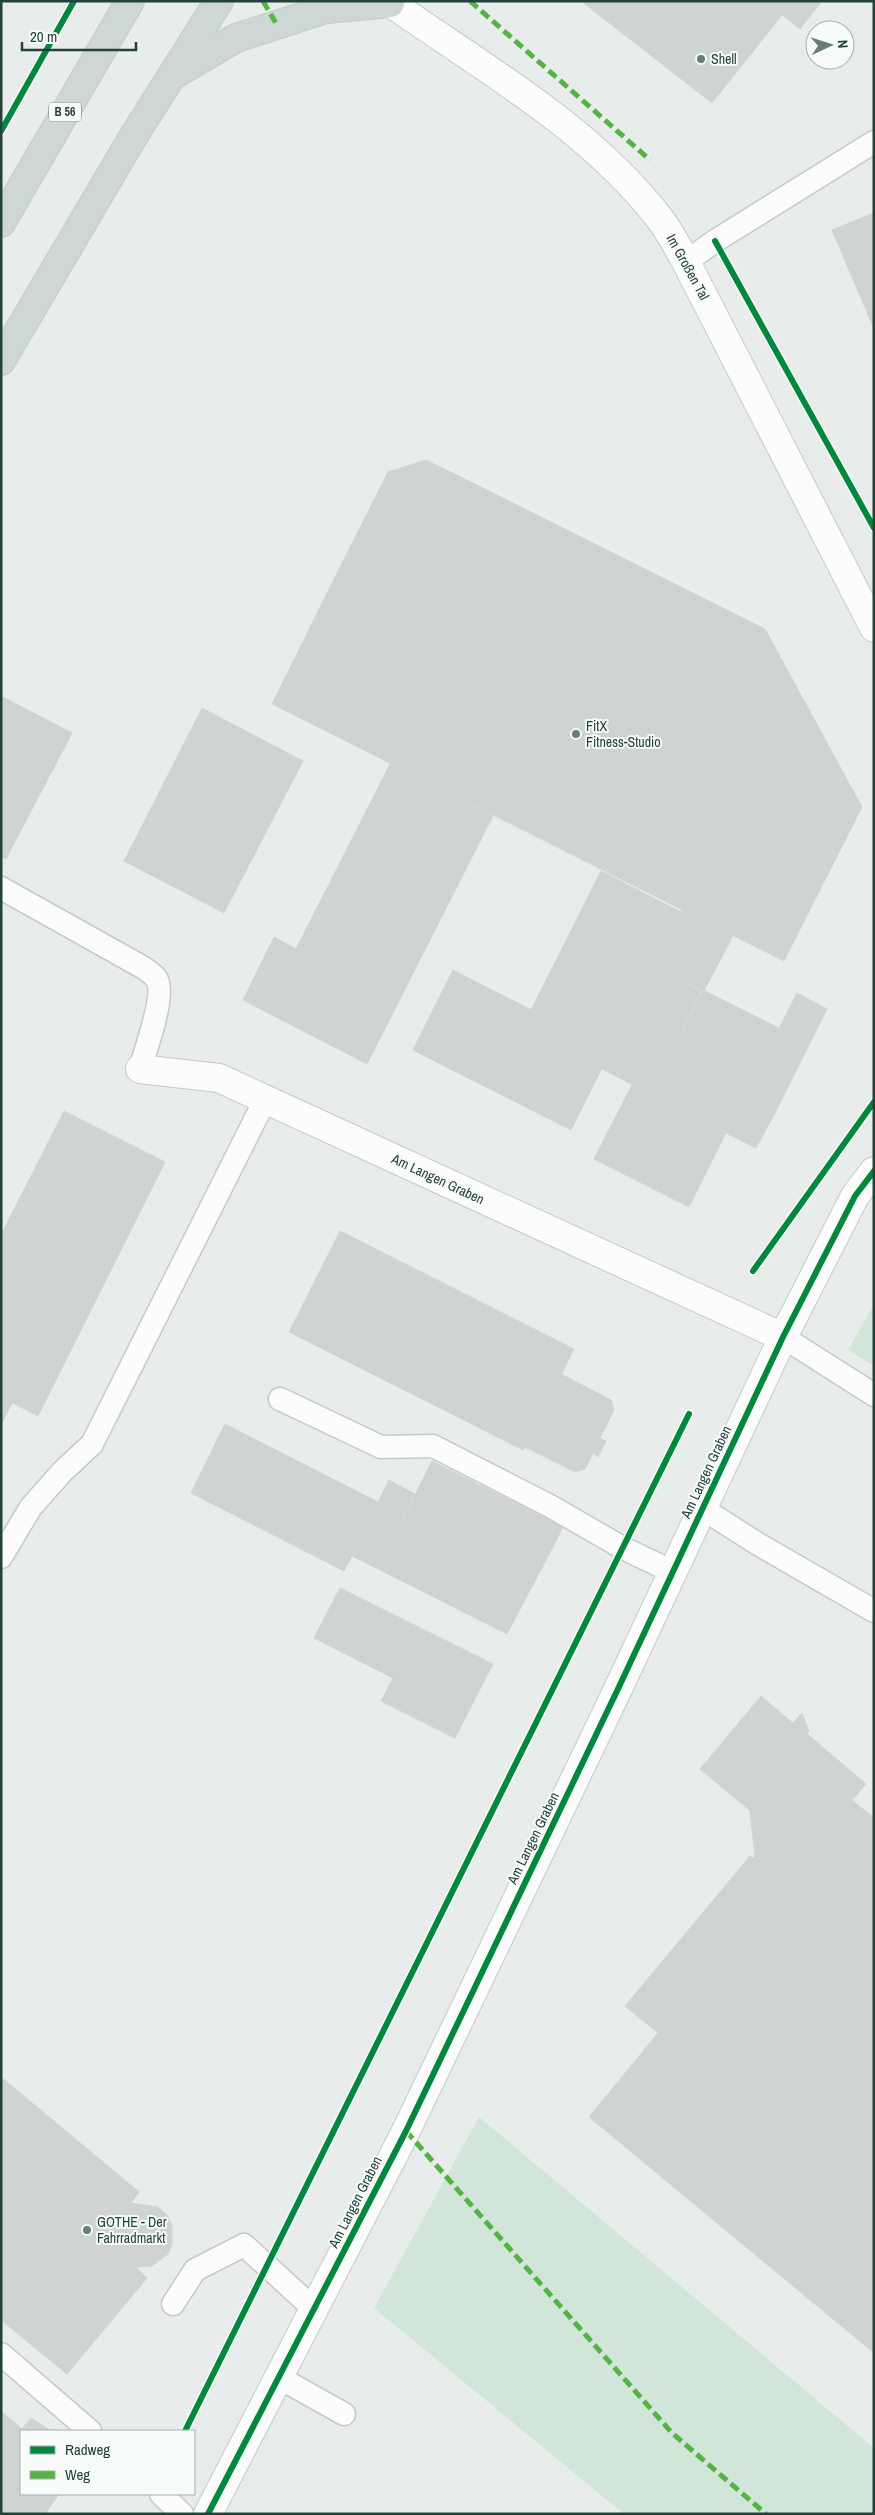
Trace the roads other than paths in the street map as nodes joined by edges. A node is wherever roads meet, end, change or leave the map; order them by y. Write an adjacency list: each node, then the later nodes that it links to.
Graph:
1 (130, 1): 6 (main road, B 56)
2 (219, 1): 4 (main road)
3 (401, 6): 4 (main road); 7 (street, Im Großen Tal)
4 (172, 76): 8 (main road)
5 (874, 142): 7 (lane)
6 (1, 223)
7 (686, 262): 9 (street, Im Großen Tal)
8 (1, 361)
9 (874, 628)
10 (1, 888): 11 (lane)
11 (140, 1069): 12 (street, Am Langen Graben)
12 (266, 1100): 14 (street, Am Langen Graben); 18 (lane)
13 (874, 1172): 14 (street, Am Langen Graben)
14 (783, 1337): 15 (lane); 17 (street, Am Langen Graben)
15 (874, 1395)
16 (280, 1400): 19 (lane)
17 (703, 1509): 19 (street, Am Langen Graben); 20 (lane)
18 (1, 1557)
19 (673, 1572): 22 (street, Am Langen Graben)
20 (874, 1611)
21 (173, 2304): 22 (lane)
22 (314, 2309): 24 (street, Am Langen Graben)
23 (1, 2354): 26 (lane)
24 (278, 2377): 25 (lane); 29 (street, Am Langen Graben)
25 (344, 2414)
26 (89, 2430)
27 (162, 2495): 28 (lane)
28 (182, 2514)
29 (208, 2514)

